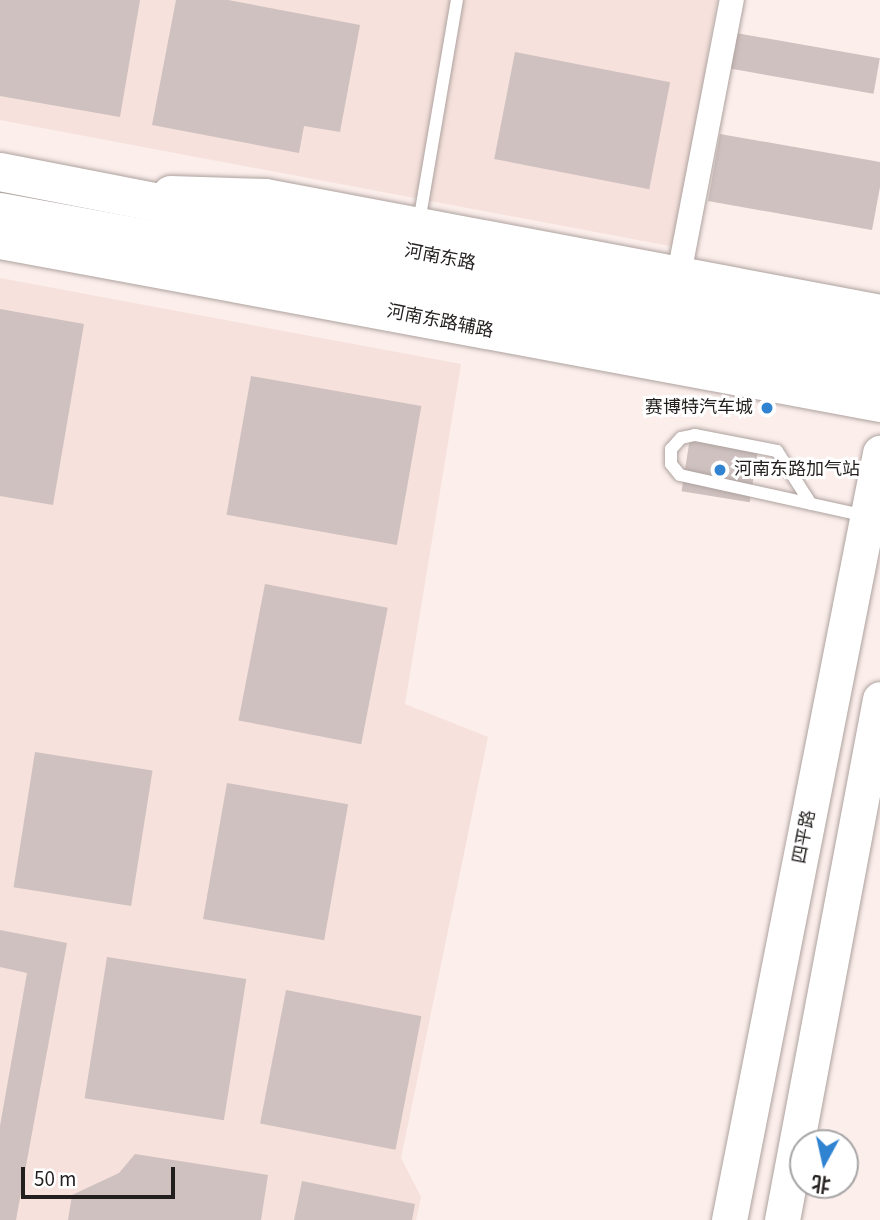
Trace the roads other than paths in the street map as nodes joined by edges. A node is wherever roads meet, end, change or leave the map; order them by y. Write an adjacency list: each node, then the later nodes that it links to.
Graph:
1 (457, 0): 5 (lane)
2 (732, 0): 7 (street)
3 (0, 172): 5 (main road, 河南东路)
4 (0, 212): 11 (main road, 河南东路)
5 (416, 239): 7 (street); 9 (main road, 河南东路)
6 (0, 241): 12 (street, 河南东路辅路)
7 (679, 274): 8 (street); 9 (main road)
8 (880, 312)
9 (727, 314): 10 (main road, 河南东路)
10 (880, 343)
11 (880, 373)
12 (880, 404)
13 (880, 453): 15 (street, 四平路)
14 (811, 504): 14 (lane); 15 (lane)
15 (874, 518): 17 (street, 四平路)
16 (880, 699): 18 (street)
17 (729, 1220)
18 (782, 1220)

